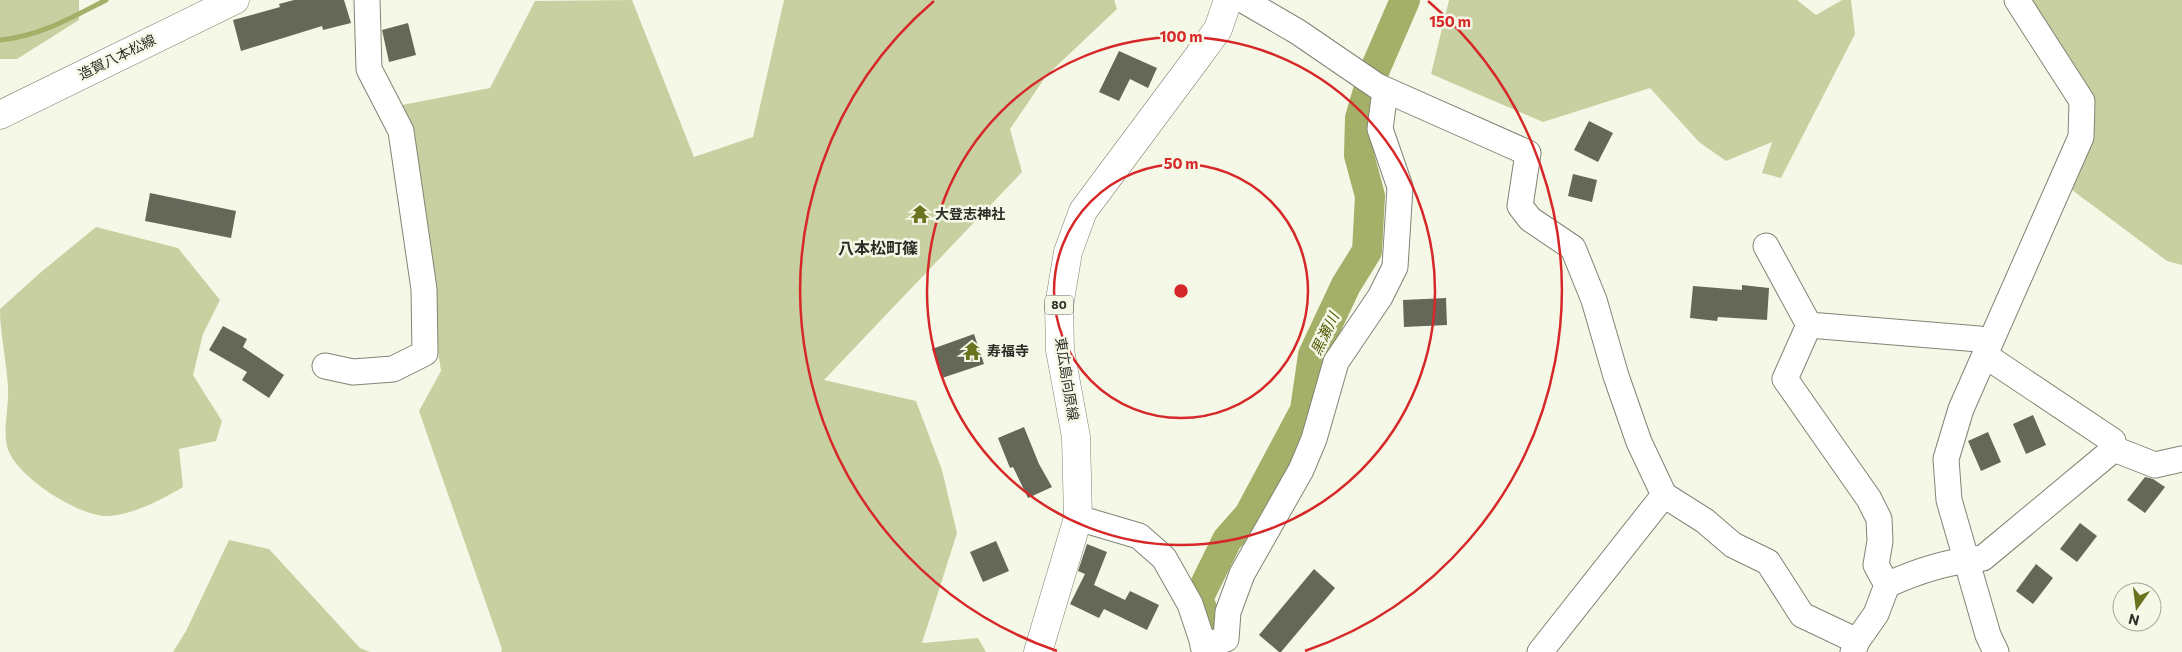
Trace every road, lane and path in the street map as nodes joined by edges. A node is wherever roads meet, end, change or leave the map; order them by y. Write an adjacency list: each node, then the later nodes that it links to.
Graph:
1 (235, 0): 7 (main road, 造賀八本松線)
2 (367, 0): 11 (street)
3 (1228, 0): 15 (main road, 東広島向原線 / 80)
4 (1243, 0): 6 (street)
5 (2017, 0): 10 (street)
6 (1376, 85): 14 (street); 18 (street)
7 (0, 115)
8 (1766, 246): 9 (street)
9 (1809, 325): 10 (street); 17 (street)
10 (1987, 349): 12 (street); 16 (street)
11 (325, 366)
12 (2114, 450): 13 (street); 16 (street)
13 (2182, 459)
14 (1664, 495): 19 (street); 21 (street)
15 (1078, 518): 18 (street); 20 (main road, 東広島向原線 / 80)
16 (1966, 560): 17 (street); 22 (street)
17 (1888, 585): 19 (street)
18 (1217, 646)
19 (1855, 647)
20 (1038, 652)
21 (1540, 652)
22 (1996, 652)

